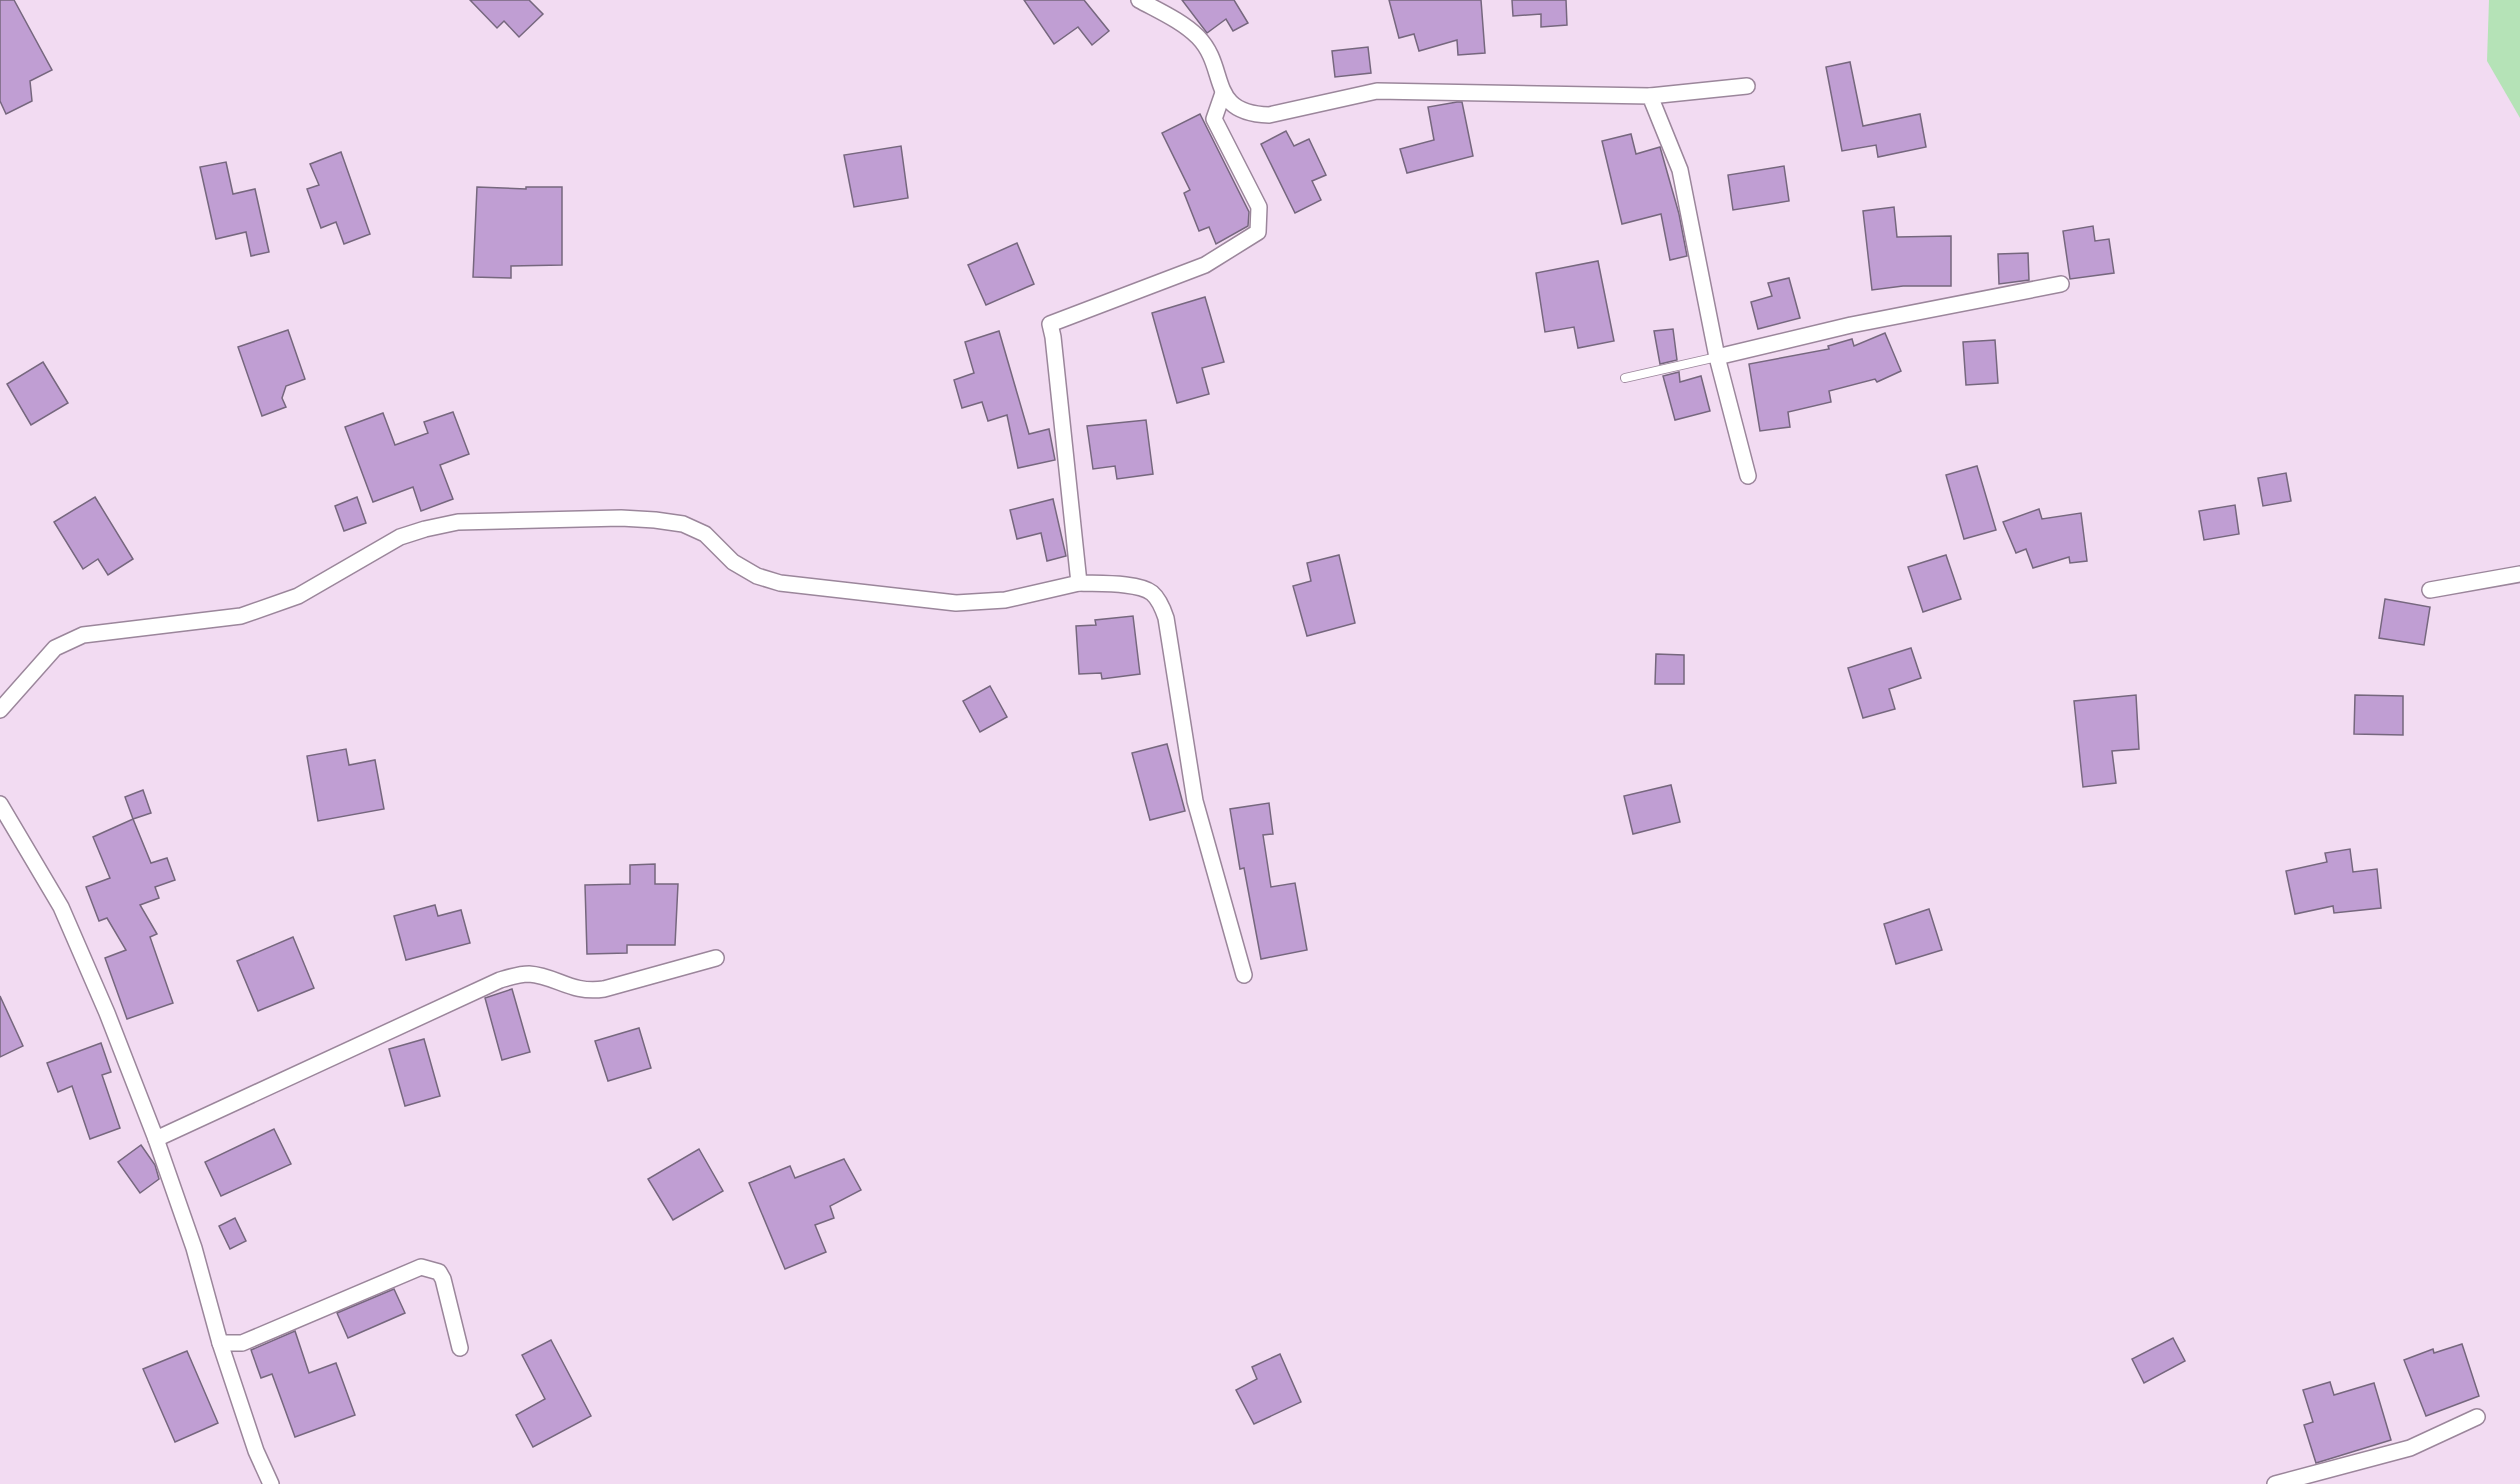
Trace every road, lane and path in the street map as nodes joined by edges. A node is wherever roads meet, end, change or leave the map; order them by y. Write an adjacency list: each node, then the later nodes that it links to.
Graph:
1 (1139, 0): 3 (street)
2 (1747, 86): 4 (street)
3 (1223, 93): 4 (street); 10 (street)
4 (1650, 96): 6 (street)
5 (2061, 284): 6 (street)
6 (1717, 357): 7 (lane); 8 (street)
7 (1625, 378)
8 (1748, 476)
9 (2520, 574): 11 (street)
10 (1079, 583): 12 (street); 15 (street)
11 (2430, 590)
12 (0, 710)
13 (0, 804): 16 (street)
14 (716, 958): 16 (street)
15 (1244, 975)
16 (156, 1139): 17 (street)
17 (220, 1343): 18 (street); 20 (street)
18 (460, 1348)
19 (2477, 1417): 21 (street)
20 (271, 1484)
21 (2275, 1484)

